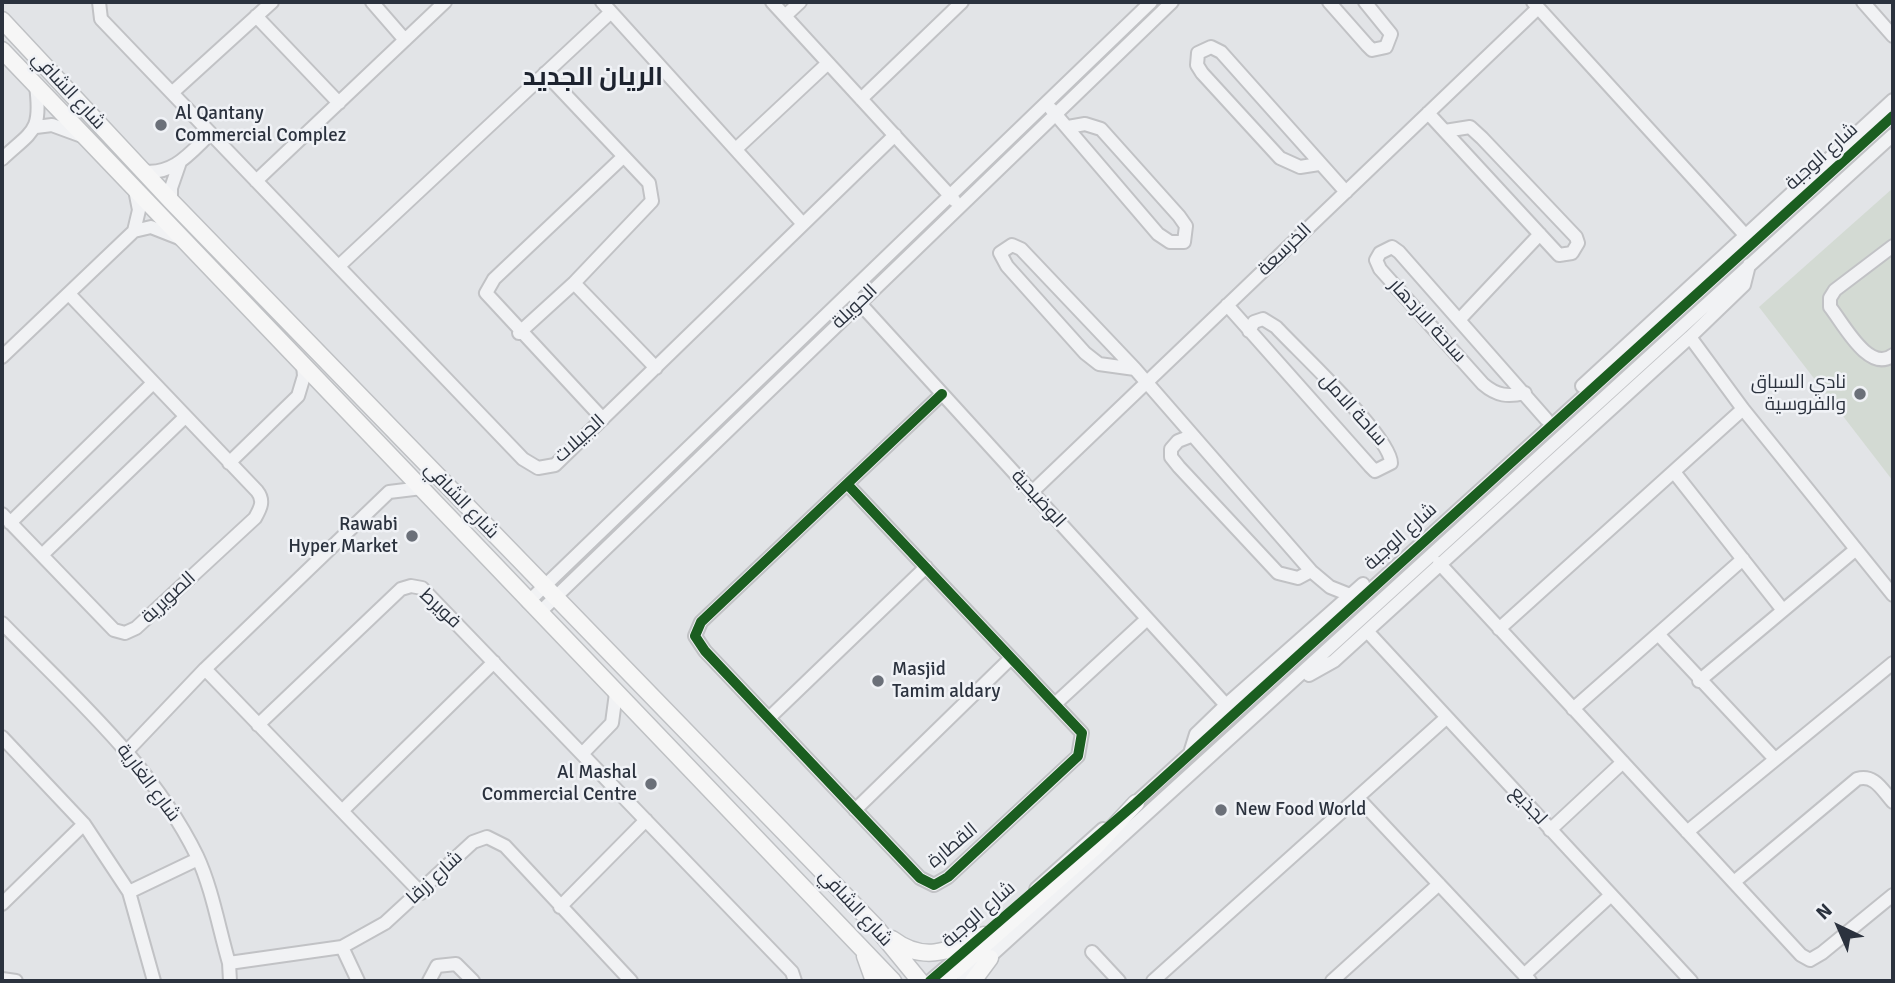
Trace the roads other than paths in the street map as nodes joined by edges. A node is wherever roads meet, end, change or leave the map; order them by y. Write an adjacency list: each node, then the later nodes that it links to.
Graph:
1 (99, 2): 24 (street, الجبيلات)
2 (272, 2): 15 (street)
3 (372, 2): 19 (street)
4 (445, 2): 19 (street)
5 (772, 2): 16 (street)
6 (800, 2): 16 (street)
7 (962, 2): 25 (street)
8 (1151, 2): 28 (street, الحويلة)
9 (1172, 2): 30 (street, الحويلة)
10 (1329, 2): 11 (street)
11 (1365, 2)
12 (1863, 2): 18 (street)
13 (1535, 5): 29 (street, الخرسعة); 54 (street)
14 (607, 7): 22 (street); 39 (street)
15 (256, 16): 24 (street); 27 (street)
16 (785, 16): 21 (street)
17 (2, 20): 44 (main road, شارع الشافي)
18 (1893, 36)
19 (405, 40): 27 (street)
20 (2, 50): 23 (main road, شارع الشافي)
21 (828, 63): 25 (street); 39 (street)
22 (545, 73): 40 (street); 57 (street)
23 (36, 86): 32 (street, شارع الشافي); 38 (main road, شارع الشافي)
24 (173, 92): 35 (street, الجبيلات)
25 (861, 99): 36 (street)
26 (1893, 100): 54 (street, شارع الوجبة)
27 (339, 103): 45 (street)
28 (1045, 104): 30 (street); 48 (street, الحويلة)
29 (1428, 113): 34 (street); 47 (street, الخرسعة)
30 (1056, 114): 33 (street); 50 (street, الحويلة)
31 (1893, 116): 129 (street, شارع الوجبة)
32 (36, 127): 38 (street, شارع الشافي); 41 (street)
33 (1068, 127): 33 (street)
34 (1445, 131): 53 (street); 53 (street)
35 (210, 134): 42 (street); 45 (street, الجبيلات)
36 (895, 135): 48 (street); 51 (street, الجبيلات)
37 (1893, 135): 58 (street, شارع الوجبة)
38 (82, 136): 46 (main road, شارع الشافي)
39 (737, 148): 51 (street)
40 (623, 157): 59 (street); 66 (street)
41 (2, 159)
42 (181, 162): 44 (street); 49 (street)
43 (1319, 164): 43 (street); 47 (street)
44 (142, 171): 49 (main road, شارع الشافي)
45 (257, 181): 57 (street, الجبيلات)
46 (135, 190): 52 (street); 55 (main road, شارع الشافي)
47 (1346, 192): 63 (street, الخرسعة)
48 (950, 196): 50 (street); 60 (street, الحويلة)
49 (171, 201): 101 (main road, شارع الشافي)
50 (960, 206): 62 (street, الحويلة)
51 (803, 224): 71 (street, الجبيلات)
52 (134, 231): 55 (street); 61 (street)
53 (1540, 234): 64 (street)
54 (1746, 236): 82 (street, شارع الوجبة)
55 (181, 239): 70 (main road, شارع الشافي)
56 (1893, 246): 68 (street)
57 (340, 265): 81 (street, الجبيلات)
58 (1749, 265): 67 (street, شارع الوجبة); 117 (street, شارع الوجبة)
59 (574, 283): 66 (street); 71 (street)
60 (850, 293): 62 (street, الوضيحية); 84 (street, الحويلة)
61 (69, 294): 69 (street); 73 (street, الصويرية)
62 (859, 303): 77 (street, الوضيحية); 85 (street, الحويلة)
63 (1227, 305): 65 (street, ساحة الامل); 74 (street, الخرسعة)
64 (1459, 320): 76 (street, ساحة الازدهار); 76 (street, ساحة الازدهار)
65 (1249, 331): 65 (street, ساحة الامل)
66 (519, 333): 81 (street)
67 (1690, 337): 79 (street); 97 (street, شارع الوجبة)
68 (1893, 355)
69 (2, 357)
70 (303, 365): 75 (main road, شارع الشافي); 78 (street)
71 (656, 368): 81 (street, الجبيلات)
72 (1135, 369): 72 (street); 74 (street)
73 (153, 383): 80 (street, الصويرية); 93 (street)
74 (1145, 384): 83 (street); 92 (street, الخرسعة)
75 (329, 393): 78 (street); 86 (main road, شارع الشافي)
76 (1525, 393): 82 (street, ساحة الازدهار)
77 (942, 394): 89 (street, القطارة); 92 (street, الوضيحية)
78 (298, 396): 87 (street)
79 (1744, 409): 88 (street); 94 (street)
80 (186, 417): 87 (street, الصويرية); 95 (street)
81 (603, 419)
82 (1545, 419): 102 (street, شارع الوجبة)
83 (1191, 436): 99 (street); 99 (street)
84 (688, 448): 85 (street); 101 (street, الحويلة)
85 (699, 459): 101 (street, الحويلة)
86 (394, 460): 90 (main road, شارع الشافي); 91 (street)
87 (229, 463): 95 (street, الصويرية)
88 (1674, 472): 96 (street); 109 (street)
89 (848, 484): 98 (street, القطارة); 122 (street, القطارة)
90 (422, 488): 91 (street); 104 (main road, شارع الشافي)
91 (389, 492): 115 (street)
92 (1032, 492): 107 (street, الوضيحية)
93 (6, 519): 95 (street, الصويرية)
94 (1854, 550): 103 (street); 105 (street)
95 (42, 555)
96 (1743, 559): 105 (street); 111 (street)
97 (1439, 564): 109 (street); 110 (street, شارع الوجبة)
98 (926, 567): 112 (street, القطارة); 122 (street)
99 (1311, 571): 100 (street)
100 (1324, 583): 102 (street); 106 (street)
101 (550, 592): 104 (street, الحويلة); 152 (main road, شارع الشافي)
102 (1350, 595): 106 (street, شارع الوجبة)
103 (1893, 595)
104 (533, 607): 118 (main road, شارع الشافي)
105 (1782, 609): 116 (street)
106 (1332, 611): 120 (street, شارع الوجبة)
107 (1147, 618): 119 (street); 120 (street, الوضيحية)
108 (2, 623): 128 (street, شارع الغارية)
109 (1499, 629): 121 (street)
110 (1367, 631): 117 (street, شارع الوجبة); 123 (street, لجذيع)
111 (1658, 634): 116 (street); 121 (street)
112 (1012, 658): 119 (street, القطارة); 137 (street)
113 (494, 662): 126 (street, فويرط); 130 (street, فويرط); 136 (street)
114 (1893, 663): 131 (street)
115 (205, 669): 126 (street); 128 (street)
116 (1699, 681): 131 (street)
117 (1291, 685): 157 (street, شارع الوجبة)
118 (616, 694): 124 (main road, شارع الشافي); 125 (street)
119 (1055, 704): 137 (street, القطارة)
120 (1226, 705): 129 (street, شارع الوجبة)
121 (1573, 709): 132 (street)
122 (769, 718): 137 (street, القطارة)
123 (1446, 718): 133 (street); 140 (street, لجذيع)
124 (642, 720): 125 (street); 144 (main road, شارع الشافي)
125 (612, 723): 130 (street)
126 (258, 725): 136 (street)
127 (3, 741): 139 (street)
128 (127, 751): 142 (street, شارع الغارية)
129 (1190, 752): 135 (street, شارع الوجبة)
130 (583, 754): 138 (street, فويرط)
131 (1774, 758): 141 (street)
132 (1623, 762): 140 (street); 141 (street)
133 (1358, 798): 145 (street); 178 (street)
134 (1893, 802): 143 (street)
135 (1136, 803): 153 (street, شارع الوجبة); 174 (main road)
136 (343, 810): 147 (street)
137 (855, 810)
138 (646, 820): 151 (street); 168 (street, فويرط)
139 (84, 824): 146 (street); 150 (street)
140 (1550, 830): 148 (street, لجذيع)
141 (1687, 832): 143 (street)
142 (198, 859): 146 (street); 158 (street, شارع الغارية)
143 (1734, 882): 149 (street)
144 (800, 883): 154 (main road, شارع الشافي); 171 (main road)
145 (1439, 884): 159 (street); 179 (street)
146 (129, 891): 162 (street)
147 (421, 893): 151 (street, شارع زرقا); 155 (street, شارع زرقا)
148 (1611, 895): 159 (street); 180 (street, لجذيع)
149 (1893, 895)
150 (2, 904)
151 (560, 907): 167 (street, شارع زرقا)
152 (875, 926): 153 (main road); 172 (main road, شارع الشافي)
153 (984, 935): 173 (street, شارع الوجبة)
154 (859, 944): 169 (main road); 170 (main road, شارع الشافي)
155 (342, 947): 158 (street, شارع زرقا); 164 (street)
156 (1092, 952): 177 (street)
157 (990, 958): 175 (street, شارع الوجبة); 176 (main road)
158 (229, 963): 163 (street, شارع الغارية)
159 (1527, 978)
160 (2, 979): 161 (street)
161 (16, 981)
162 (154, 981)
163 (230, 981)
164 (358, 981)
165 (429, 981): 166 (street)
166 (473, 981)
167 (631, 981)
168 (795, 981)
169 (874, 981)
170 (893, 981)
171 (904, 981)
172 (920, 981)
173 (930, 981)
174 (943, 981)
175 (963, 981)
176 (974, 981)
177 (1119, 981)
178 (1153, 981)
179 (1332, 981)
180 (1691, 981)

